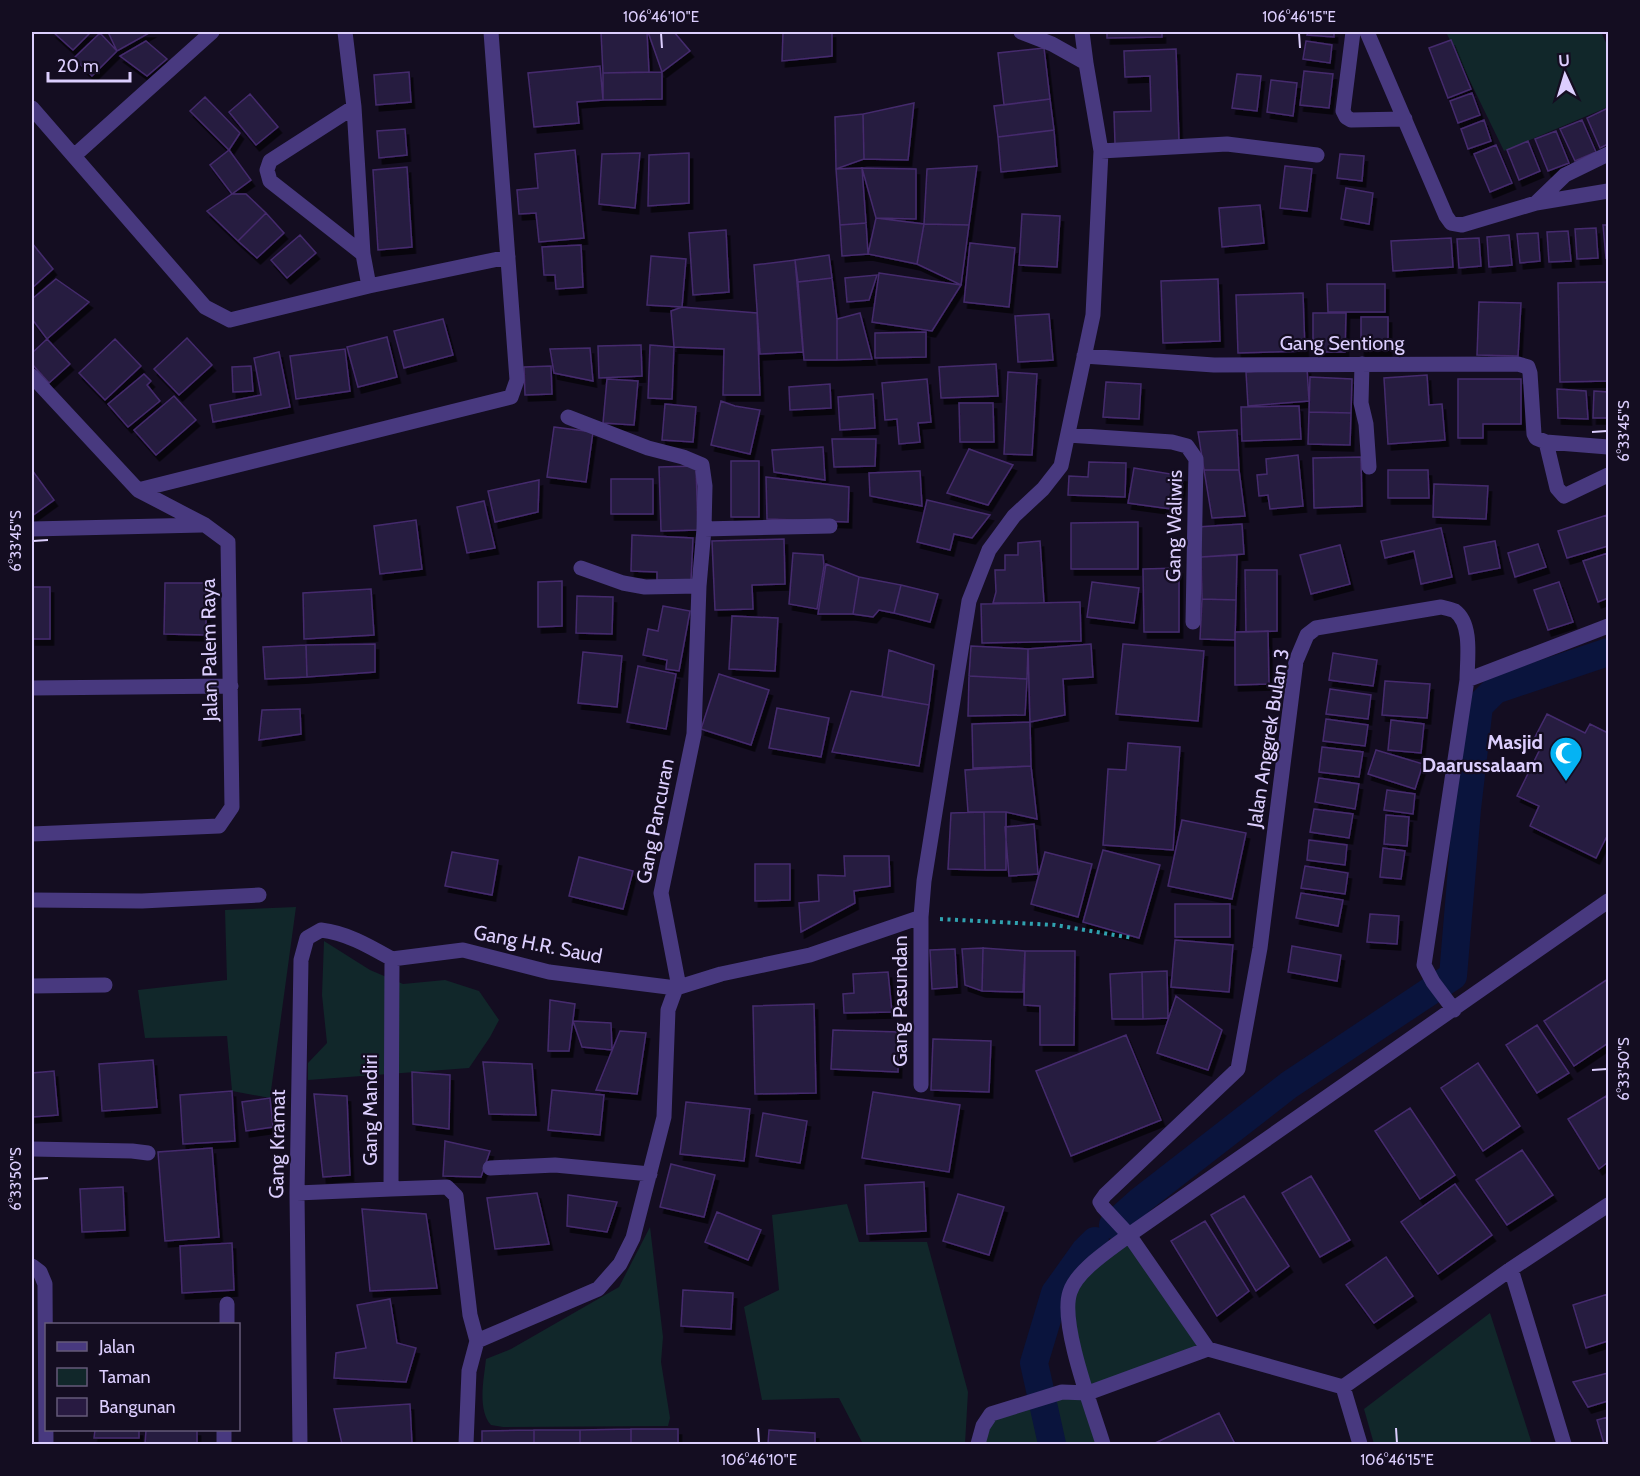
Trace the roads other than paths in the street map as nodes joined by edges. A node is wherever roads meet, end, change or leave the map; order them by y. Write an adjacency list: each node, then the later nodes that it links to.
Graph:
1 (212, 32): 14 (street)
2 (345, 32): 9 (street)
3 (491, 32): 19 (street)
4 (1021, 32): 8 (street)
5 (1082, 32): 8 (street, Gang Pasundan)
6 (1353, 32): 11 (street)
7 (1367, 32): 11 (street)
8 (1086, 63): 12 (street, Gang Pasundan)
9 (354, 107): 18 (street); 18 (street)
10 (32, 108): 14 (street)
11 (1405, 119): 17 (street)
12 (1101, 151): 15 (street); 21 (street, Gang Pasundan)
13 (1608, 154): 17 (street)
14 (75, 155): 20 (street)
15 (1317, 155)
16 (1608, 191): 17 (street)
17 (1536, 203)
18 (363, 254): 20 (street)
19 (508, 257): 20 (street); 30 (street)
20 (369, 286)
21 (1084, 356): 22 (street, Gang Sentiong); 25 (street, Gang Pasundan)
22 (1362, 364): 26 (street, Gang Sentiong); 28 (street)
23 (32, 376): 30 (street, Jalan Palem Raya)
24 (568, 417): 34 (street, Gang Pancuran)
25 (1068, 435): 37 (street, Gang Waliwis); 46 (street, Gang Pasundan)
26 (1541, 440): 27 (street); 29 (street)
27 (1608, 447)
28 (1369, 467)
29 (1608, 475)
30 (138, 490): 31 (street, Jalan Palem Raya)
31 (205, 525): 33 (street); 40 (street, Jalan Palem Raya)
32 (830, 526): 34 (street)
33 (32, 529)
34 (705, 529): 36 (street, Gang Pancuran)
35 (581, 568): 36 (street)
36 (699, 586): 50 (street, Gang Pancuran)
37 (1193, 622)
38 (1608, 626): 39 (street)
39 (1467, 680): 51 (street, Jalan Anggrek Bulan 3); 60 (street, Jalan Anggrek Bulan 3)
40 (231, 686): 41 (street); 42 (street, Jalan Palem Raya)
41 (32, 688)
42 (32, 834)
43 (259, 895): 44 (street)
44 (32, 900)
45 (1608, 901): 51 (street)
46 (921, 917): 50 (street); 52 (street, Gang Pasundan)
47 (392, 960): 50 (street, Gang H.R. Saud); 57 (street, Gang Mandiri); 58 (street, Gang Kramat)
48 (105, 985): 49 (street)
49 (32, 986)
50 (678, 988): 56 (street)
51 (1450, 1004): 60 (street)
52 (921, 1085)
53 (32, 1149): 54 (street)
54 (148, 1153)
55 (490, 1168): 56 (street)
56 (650, 1174): 66 (street)
57 (391, 1189): 58 (street); 66 (street, Gang Mandiri)
58 (297, 1192): 70 (street, Gang Kramat)
59 (1608, 1205): 62 (street)
60 (1129, 1235): 67 (street, Jalan Anggrek Bulan 3); 69 (street)
61 (32, 1266): 64 (street)
62 (1511, 1269): 68 (street); 75 (street)
63 (227, 1304): 65 (street)
64 (45, 1323)
65 (226, 1323)
66 (477, 1341): 71 (street)
67 (1208, 1349): 68 (street); 69 (street)
68 (1343, 1388): 74 (street)
69 (1088, 1393): 72 (street); 73 (street)
70 (300, 1444)
71 (466, 1444)
72 (978, 1444)
73 (1103, 1444)
74 (1360, 1444)
75 (1564, 1444)

